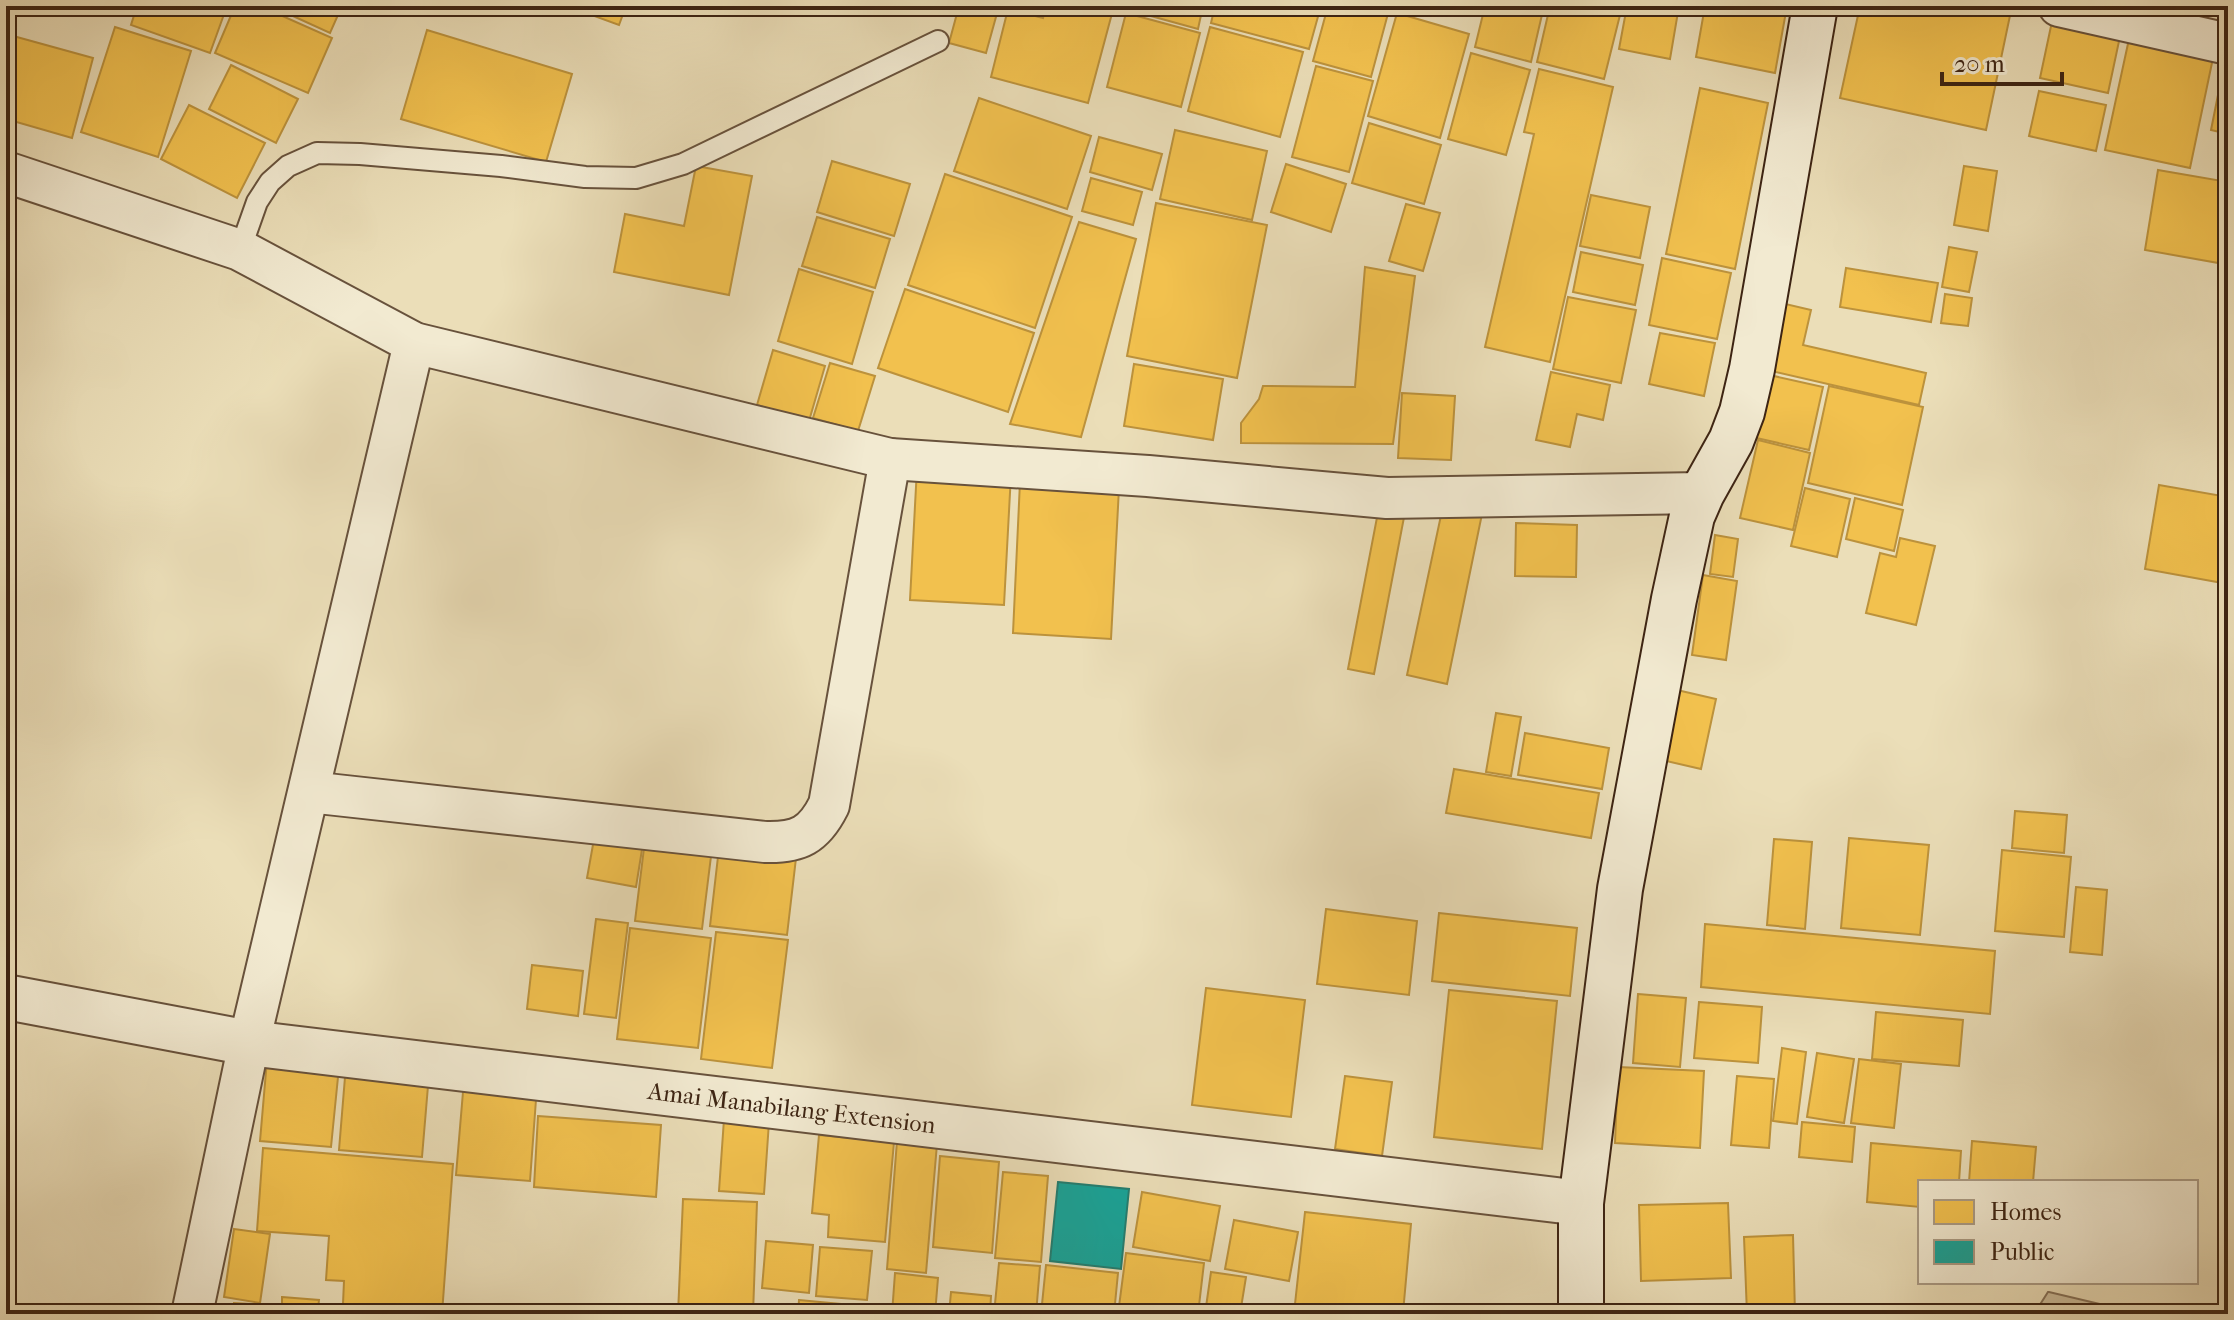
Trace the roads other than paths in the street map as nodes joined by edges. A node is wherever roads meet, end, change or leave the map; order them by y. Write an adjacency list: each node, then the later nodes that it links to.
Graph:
1 (1815, 6): 9 (street)
2 (2059, 6): 4 (street)
3 (938, 41): 6 (lane)
4 (2228, 44)
5 (6, 172): 6 (street)
6 (240, 250): 7 (street)
7 (414, 343): 8 (street); 10 (street)
8 (890, 459): 9 (street); 10 (street)
9 (1702, 493): 13 (street)
10 (309, 792): 12 (street)
11 (6, 997): 12 (street, Amai Manabilang Extension)
12 (249, 1043): 13 (street, Amai Manabilang Extension); 14 (street)
13 (1581, 1203): 15 (street)
14 (192, 1314)
15 (1581, 1314)

